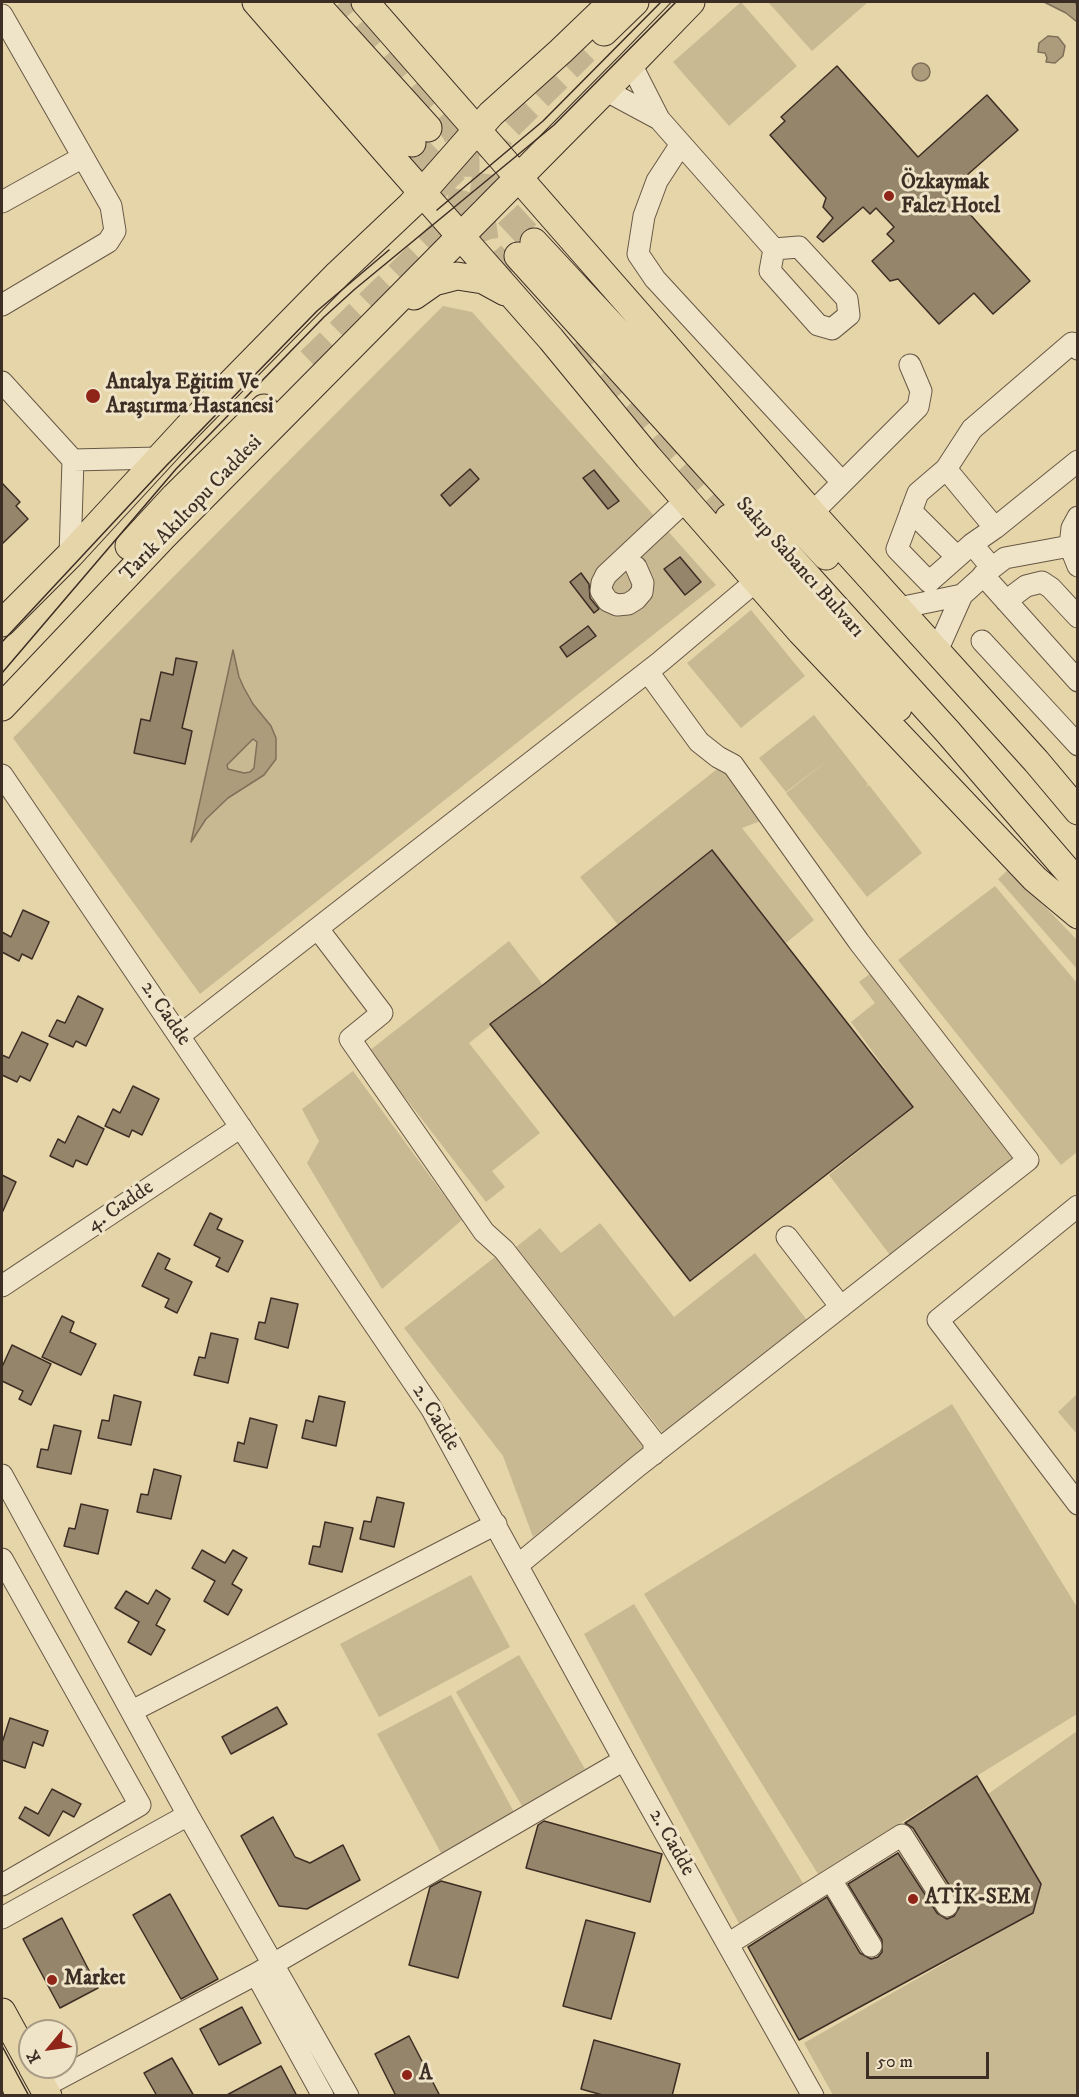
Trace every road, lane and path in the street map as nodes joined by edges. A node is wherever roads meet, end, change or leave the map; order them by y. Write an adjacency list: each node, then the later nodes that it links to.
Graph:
1 (256, 2): 15 (main road)
2 (284, 2): 3 (main road)
3 (314, 2)
4 (365, 2): 13 (main road)
5 (612, 2): 13 (main road)
6 (634, 2): 9 (main road)
7 (691, 2): 10 (main road)
8 (2, 15): 16 (street)
9 (585, 51)
10 (631, 64): 11 (main road); 12 (street)
11 (604, 90): 12 (street); 17 (main road)
12 (659, 118): 14 (street)
13 (477, 130): 17 (main road); 18 (main road)
14 (681, 144): 22 (street); 34 (street)
15 (383, 148): 18 (main road); 20 (main road)
16 (83, 157): 19 (street); 24 (street)
17 (518, 178): 21 (main road, Tarık Akıltopu Caddesi); 37 (main road)
18 (423, 193): 20 (main road); 21 (main road)
19 (2, 202)
20 (381, 234): 30 (main road)
21 (461, 236): 23 (main road); 25 (main road, Tarık Akıltopu Caddesi)
22 (774, 249)
23 (516, 298): 25 (main road); 35 (main road)
24 (2, 305)
25 (371, 325): 56 (main road, Tarık Akıltopu Caddesi)
26 (1077, 349): 33 (street)
27 (310, 361): 56 (main road)
28 (910, 365): 34 (street)
29 (2, 382): 31 (street)
30 (158, 458): 31 (street); 42 (main road)
31 (73, 460): 42 (street)
32 (1077, 461): 40 (street)
33 (946, 469): 36 (street); 40 (street)
34 (843, 482): 37 (street)
35 (686, 500): 44 (street); 46 (main road)
36 (911, 511): 41 (street); 41 (street)
37 (812, 513): 49 (main road)
38 (1077, 517): 43 (street)
39 (729, 518): 62 (main road)
40 (995, 528): 41 (street)
41 (965, 551): 45 (street)
42 (70, 555): 51 (main road)
43 (1074, 556): 45 (street)
44 (636, 567)
45 (988, 572): 47 (street); 48 (street)
46 (756, 581): 54 (street); 63 (main road)
47 (962, 595): 49 (street); 53 (street)
48 (1006, 601): 50 (street); 55 (street)
49 (899, 608): 53 (main road)
50 (1077, 617)
51 (2, 623)
52 (982, 641): 57 (street)
53 (937, 651): 59 (main road)
54 (648, 672): 64 (street); 70 (street)
55 (1077, 681)
56 (9, 699)
57 (1077, 746)
58 (2, 775): 65 (street, 2. Cadde)
59 (1077, 811)
60 (1077, 827): 61 (main road, Sakıp Sabancı Bulvarı)
61 (1077, 883)
62 (1077, 903)
63 (1077, 915)
64 (318, 929): 65 (street); 71 (street)
65 (179, 1036): 66 (street, 2. Cadde)
66 (241, 1127): 69 (street, 4. Cadde); 74 (street, 2. Cadde)
67 (1077, 1206): 73 (street)
68 (787, 1237): 70 (street)
69 (2, 1286)
70 (841, 1307): 71 (street)
71 (654, 1454): 76 (street)
72 (2, 1475): 77 (street)
73 (1077, 1504)
74 (496, 1524): 76 (street, 2. Cadde); 77 (street)
75 (2, 1559): 81 (street)
76 (518, 1565): 78 (street, 2. Cadde)
77 (132, 1710): 79 (street)
78 (624, 1760): 84 (street, 2. Cadde); 86 (street)
79 (188, 1815): 83 (street); 86 (street)
80 (831, 1880): 82 (street); 84 (street); 85 (street)
81 (2, 1885)
82 (947, 1906)
83 (2, 1918)
84 (728, 1944): 92 (street, 2. Cadde)
85 (871, 1946)
86 (264, 1970): 89 (street); 90 (street); 91 (street)
87 (2, 2012): 88 (main road)
88 (18, 2041)
89 (78, 2059)
90 (323, 2096)
91 (348, 2096)
92 (813, 2096)

